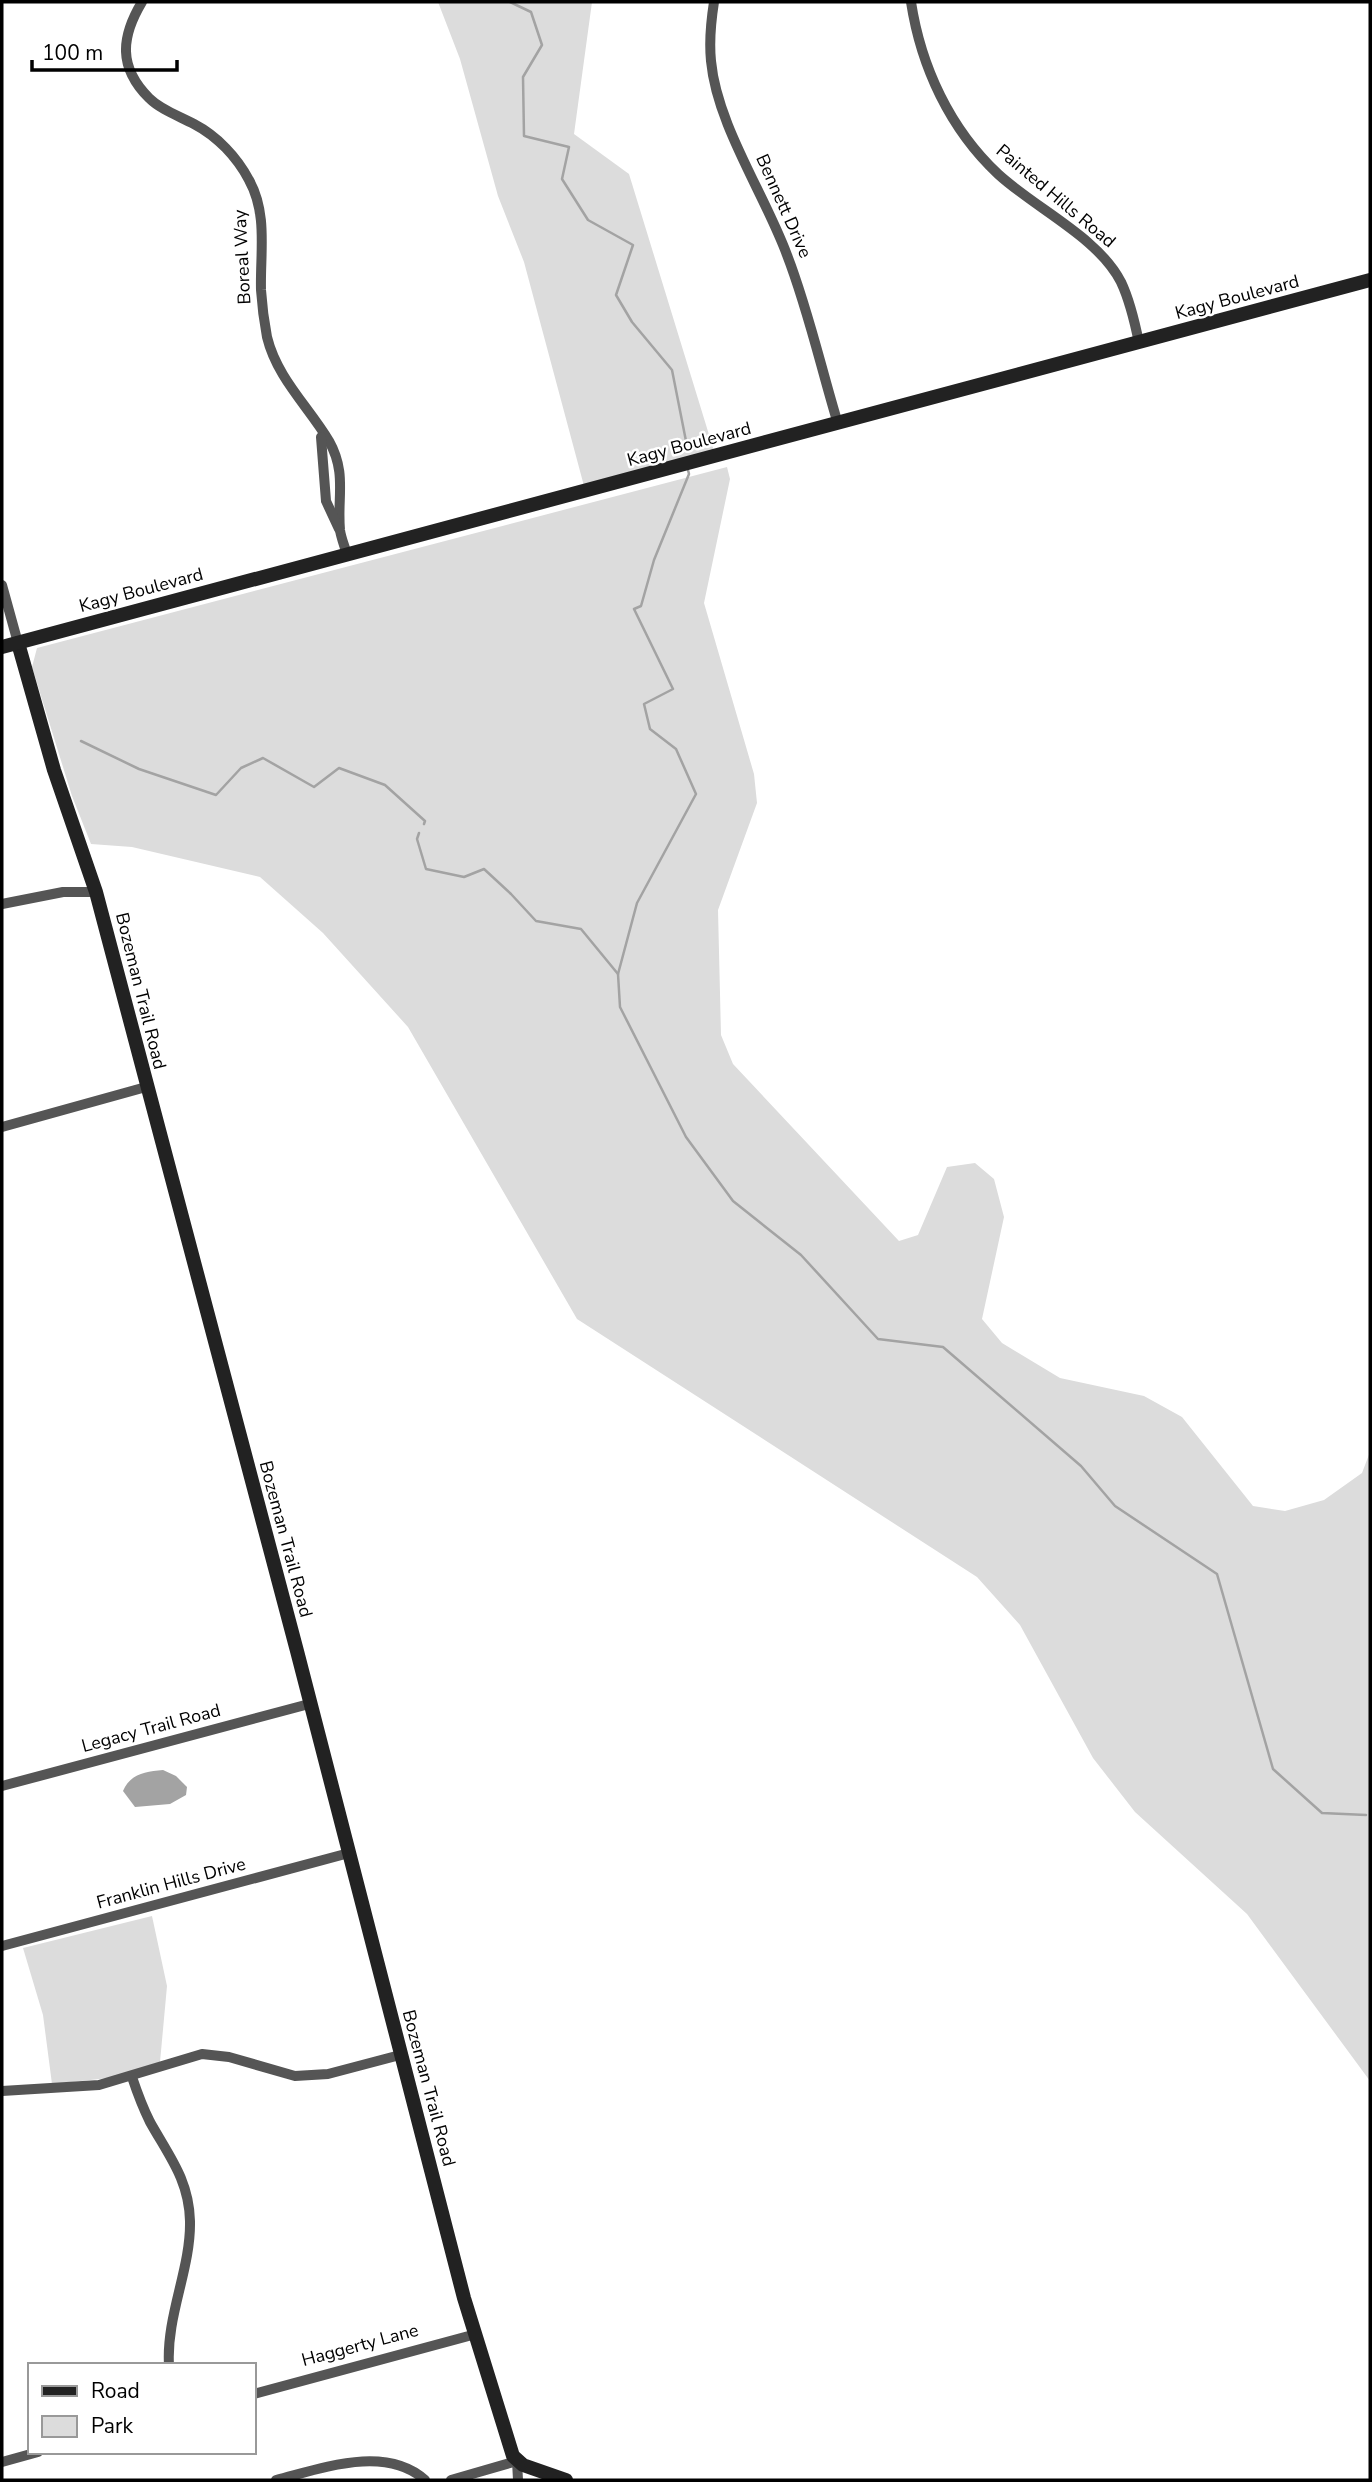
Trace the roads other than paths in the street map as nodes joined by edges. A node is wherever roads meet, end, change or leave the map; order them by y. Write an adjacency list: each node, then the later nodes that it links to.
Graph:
1 (142, 2): 7 (street, Boreal Way)
2 (714, 2): 6 (street, Bennett Drive)
3 (911, 2): 5 (street, Painted Hills Road)
4 (1370, 280): 5 (street, Kagy Boulevard)
5 (1139, 343): 6 (street, Kagy Boulevard)
6 (838, 425): 9 (street, Kagy Boulevard)
7 (320, 430): 8 (street, Boreal Way); 8 (street, Boreal Way)
8 (340, 530): 9 (street, Boreal Way)
9 (347, 555): 11 (street, Kagy Boulevard)
10 (2, 585): 11 (street)
11 (18, 643): 12 (street); 13 (street, Bozeman Trail Road)
12 (2, 647)
13 (96, 892): 14 (street); 15 (street, Bozeman Trail Road)
14 (2, 904)
15 (146, 1087): 16 (street); 17 (street, Bozeman Trail Road)
16 (2, 1127)
17 (309, 1704): 18 (street, Legacy Trail Road); 19 (street, Bozeman Trail Road)
18 (2, 1786)
19 (349, 1853): 20 (street, Franklin Hills Drive); 21 (street, Bozeman Trail Road)
20 (2, 1946)
21 (400, 2055): 22 (street); 24 (street, Bozeman Trail Road)
22 (132, 2077): 23 (street); 25 (street)
23 (2, 2091)
24 (476, 2334): 26 (street, Haggerty Lane); 28 (street, Bozeman Trail Road)
25 (169, 2363)
26 (256, 2393)
27 (31, 2454): 29 (street)
28 (517, 2461): 32 (street); 33 (street); 34 (street)
29 (2, 2462)
30 (276, 2480): 31 (street)
31 (425, 2480)
32 (451, 2480)
33 (518, 2480)
34 (566, 2480)

